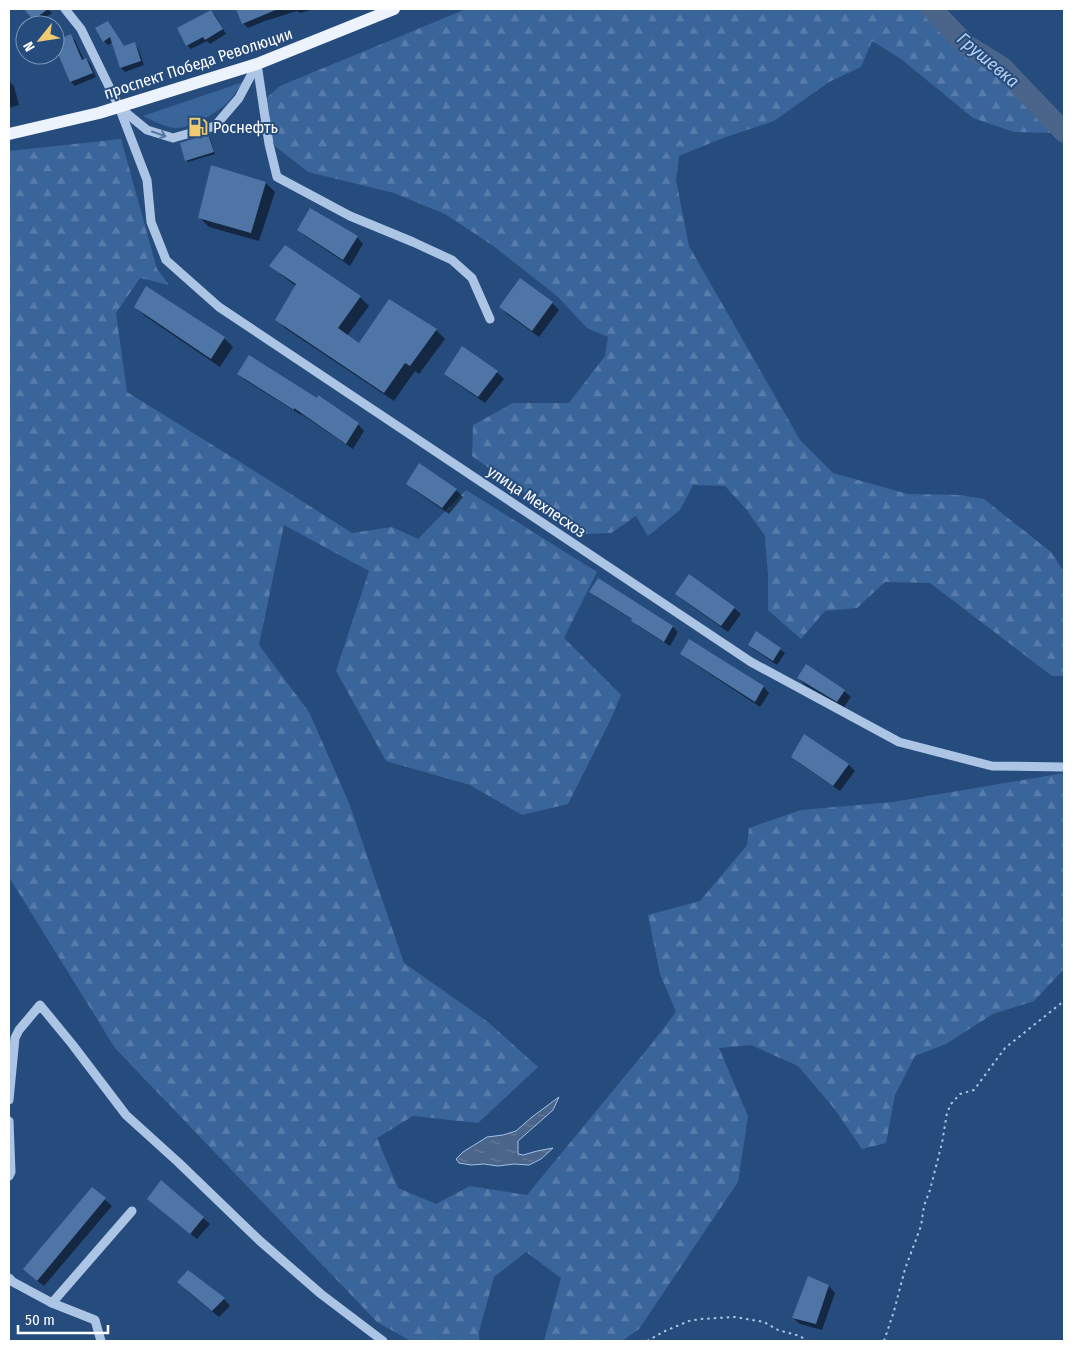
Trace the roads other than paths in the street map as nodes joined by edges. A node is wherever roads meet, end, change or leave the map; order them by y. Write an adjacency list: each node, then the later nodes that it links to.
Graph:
1 (65, 9): 4 (street, улица Мехлесхоз)
2 (394, 9): 3 (main road, проспект Победа Революции)
3 (257, 64): 4 (main road, проспект Победа Революции); 4 (street, one-way to 3); 6 (street)
4 (119, 107): 5 (main road, проспект Победа Революции); 7 (street, улица Мехлесхоз)
5 (9, 134)
6 (490, 319)
7 (1064, 767)
8 (9, 1100): 15 (street)
9 (9, 1122): 10 (street)
10 (9, 1176)
11 (132, 1211): 13 (street)
12 (9, 1278): 13 (street)
13 (52, 1303): 14 (street)
14 (101, 1341)
15 (383, 1341)

